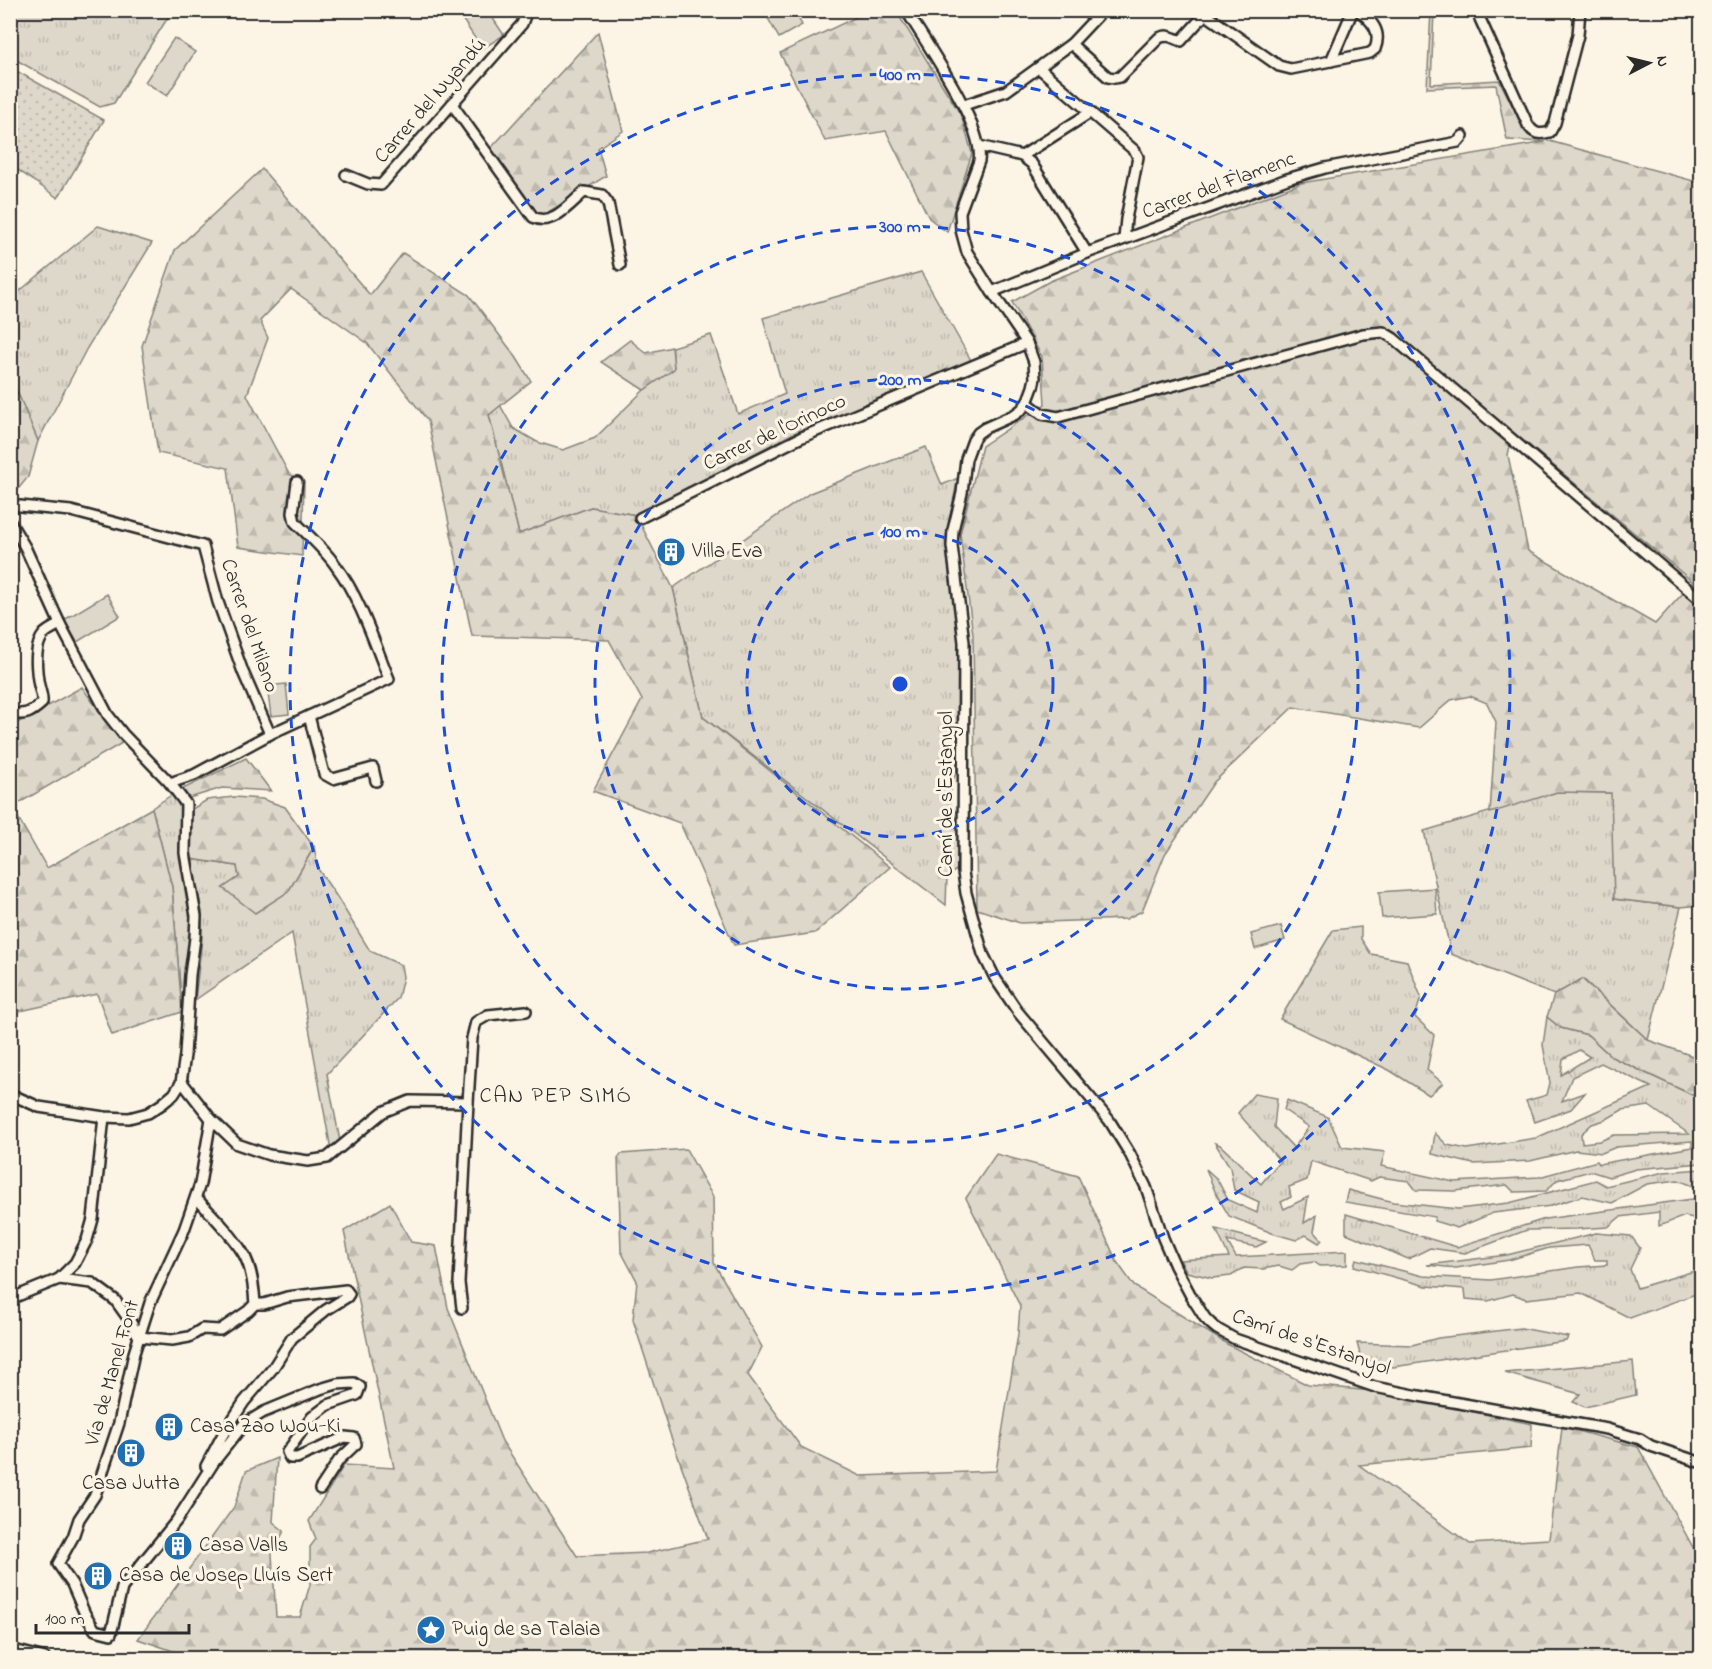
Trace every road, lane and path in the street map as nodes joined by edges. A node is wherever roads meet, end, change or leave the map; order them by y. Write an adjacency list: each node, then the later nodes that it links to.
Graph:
1 (527, 10): 12 (street, Carrer del Nyandú)
2 (906, 10): 13 (street)
3 (1103, 10): 9 (street)
4 (1353, 10): 10 (street)
5 (1358, 10): 10 (street)
6 (1476, 10): 7 (street)
7 (1580, 10)
8 (1206, 12): 9 (street); 10 (street)
9 (1071, 44): 11 (street)
10 (1331, 61)
11 (1039, 68): 13 (street); 14 (street)
12 (452, 104): 18 (street, Carrer del Nyandú); 21 (street)
13 (964, 105): 16 (street)
14 (1091, 112): 17 (street); 19 (street)
15 (1463, 136): 19 (street, Carrer del Flamenc)
16 (979, 146): 17 (street); 22 (street)
17 (1023, 156): 20 (street)
18 (346, 175)
19 (1124, 239): 20 (street, Carrer del Flamenc)
20 (1087, 253): 22 (street, Carrer del Flamenc)
21 (620, 265)
22 (992, 292): 23 (street)
23 (1027, 343): 24 (street); 27 (street, Carrer de l'Orinoco)
24 (1027, 403): 30 (street); 50 (street, Camí de s'Estanyol)
25 (297, 482): 34 (street)
26 (10, 505): 35 (street, Carrer del Milano)
27 (640, 518)
28 (12, 529): 32 (street)
29 (10, 568): 31 (street)
30 (1701, 601)
31 (10, 613)
32 (60, 624): 33 (street); 37 (street)
33 (10, 713)
34 (309, 716): 35 (street); 36 (street)
35 (270, 734): 37 (street)
36 (376, 781)
37 (170, 783): 39 (street)
38 (526, 1011): 41 (street)
39 (182, 1082): 42 (street); 43 (street)
40 (10, 1094): 42 (street)
41 (468, 1102): 43 (street); 48 (street)
42 (104, 1117): 45 (street)
43 (211, 1119): 44 (street, Vía de Manel Font)
44 (196, 1198): 47 (street); 49 (street, Vía de Manel Font)
45 (59, 1279): 46 (street); 49 (street)
46 (10, 1299)
47 (255, 1304): 49 (street); 51 (street)
48 (462, 1308)
49 (139, 1337): 51 (street, Vía de Manel Font)
50 (1701, 1463)
51 (208, 1471): 52 (street)
52 (320, 1489)
53 (10, 1648): 54 (street)
54 (45, 1659)

